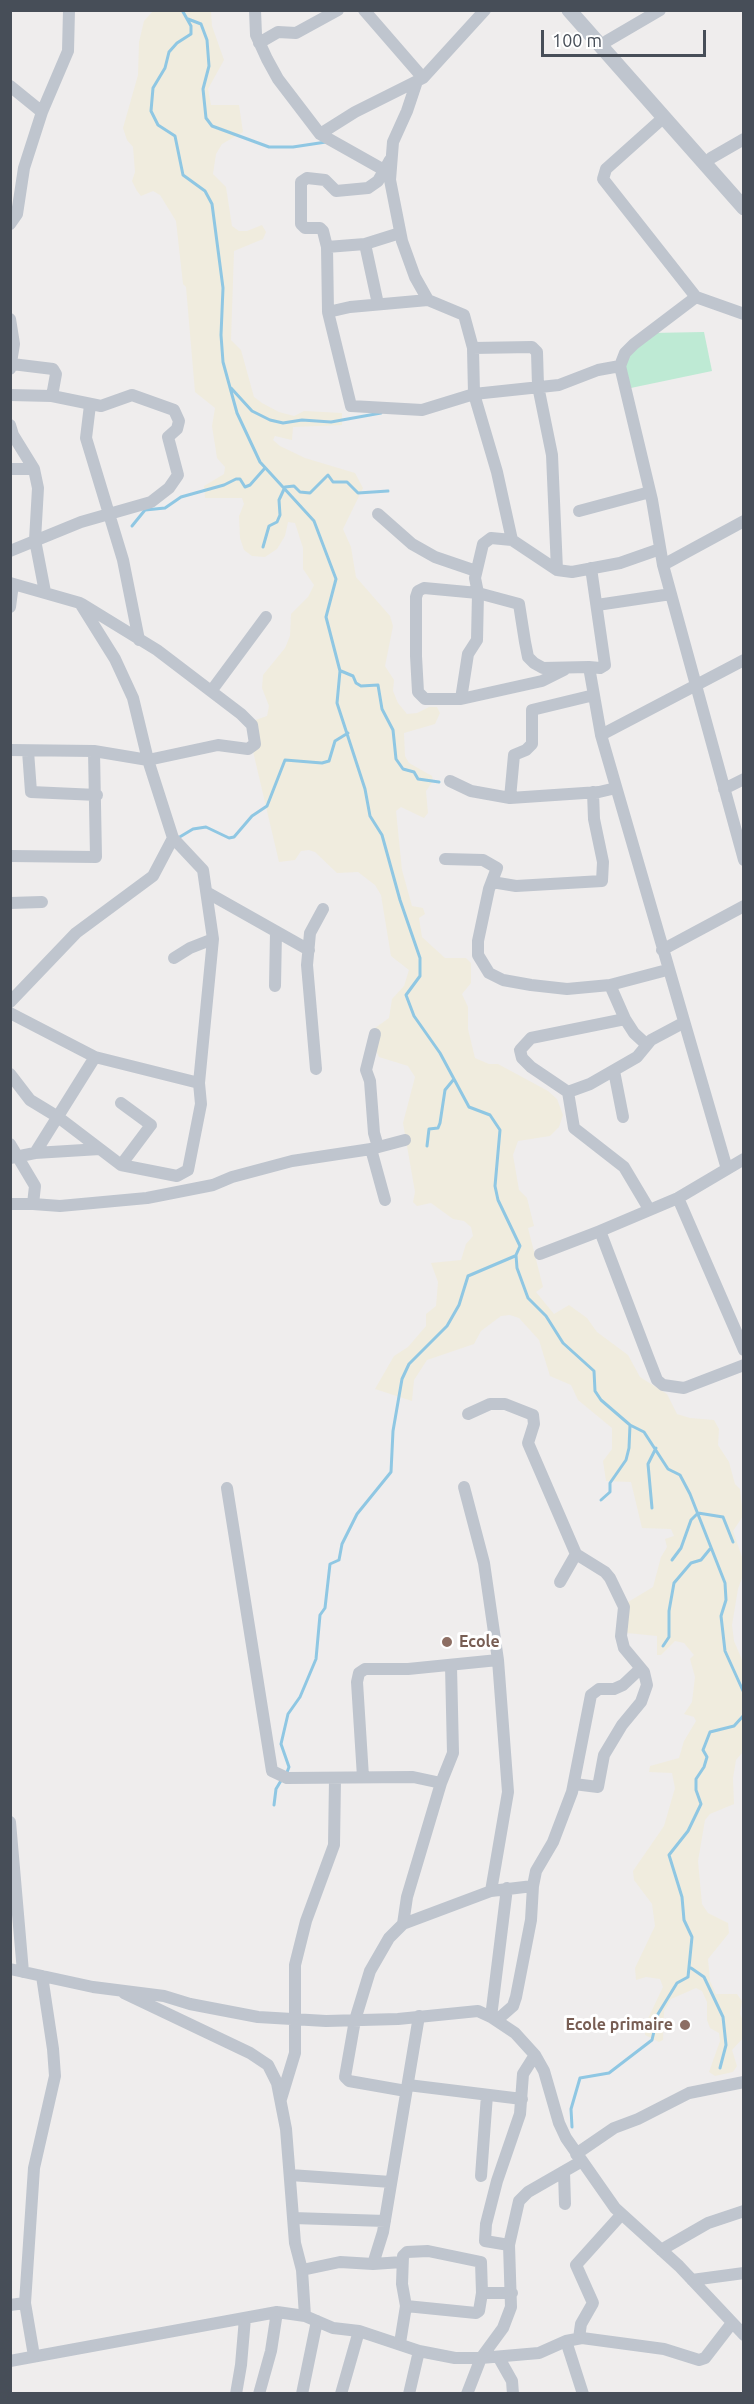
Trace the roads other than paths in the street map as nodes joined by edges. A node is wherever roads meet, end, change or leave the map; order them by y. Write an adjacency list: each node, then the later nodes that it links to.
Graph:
1 (69, 10): 13 (street)
2 (255, 10): 10 (street)
3 (338, 10): 10 (street)
4 (364, 10): 11 (street)
5 (484, 10): 11 (street)
6 (569, 10): 14 (street)
7 (580, 10): 9 (street)
8 (660, 10): 9 (street)
9 (607, 41): 17 (street)
10 (258, 43): 15 (street)
11 (420, 79): 15 (street); 18 (street)
12 (10, 86): 13 (street)
13 (42, 111): 20 (street)
14 (663, 118): 23 (street); 28 (street)
15 (320, 134): 18 (street)
16 (744, 139): 17 (street)
17 (711, 158): 21 (street)
18 (387, 165): 25 (street); 27 (street)
19 (10, 166): 20 (street)
20 (24, 168): 22 (street)
21 (744, 194)
22 (15, 198): 24 (street)
23 (744, 208)
24 (10, 224)
25 (400, 233): 26 (street); 29 (street)
26 (365, 244): 27 (street); 30 (street)
27 (327, 247): 31 (street)
28 (696, 297): 32 (street); 36 (street)
29 (428, 300): 30 (street); 34 (street)
30 (378, 304): 31 (street)
31 (328, 312): 38 (street)
32 (744, 314)
33 (10, 319): 35 (street)
34 (473, 348): 37 (street); 38 (street)
35 (11, 361): 40 (street)
36 (620, 366): 37 (street); 45 (street)
37 (538, 386): 38 (street); 56 (street)
38 (474, 394): 51 (street)
39 (10, 395): 40 (street)
40 (52, 396): 41 (street)
41 (90, 405): 48 (street); 48 (street)
42 (10, 425): 44 (street)
43 (10, 469): 44 (street)
44 (33, 469): 50 (street)
45 (650, 492): 46 (street); 52 (street)
46 (579, 511)
47 (378, 514): 57 (street)
48 (109, 515): 50 (street); 66 (street)
49 (744, 520): 54 (street)
50 (36, 540): 53 (street); 59 (street)
51 (512, 540): 56 (street); 57 (street)
52 (660, 549): 54 (street); 55 (street)
53 (10, 552)
54 (663, 565): 61 (street)
55 (591, 568): 56 (street); 63 (street)
56 (557, 570)
57 (476, 571): 60 (street)
58 (12, 584): 59 (street); 64 (street)
59 (45, 592): 62 (street)
60 (478, 593): 69 (street); 73 (street); 73 (street)
61 (671, 594): 63 (street); 70 (street)
62 (80, 603): 66 (street); 78 (street)
63 (597, 604): 68 (street)
64 (10, 607)
65 (266, 617): 71 (street)
66 (139, 640): 71 (street)
67 (744, 660): 70 (street)
68 (589, 667): 69 (street); 72 (street)
69 (565, 669): 73 (street)
70 (696, 684): 74 (street); 82 (street)
71 (212, 690): 78 (street)
72 (594, 695): 74 (street); 85 (street)
73 (461, 699)
74 (601, 735): 81 (street)
75 (10, 750): 76 (street)
76 (28, 751): 77 (street); 84 (street)
77 (94, 751): 78 (street); 84 (street)
78 (148, 760): 86 (street)
79 (744, 779): 82 (street)
80 (450, 781): 85 (street)
81 (616, 788): 83 (street); 99 (street)
82 (724, 789): 89 (street)
83 (593, 792): 85 (street); 90 (street)
84 (97, 795): 87 (street)
85 (510, 798)
86 (173, 838): 91 (street); 104 (street)
87 (10, 856)
88 (445, 859): 90 (street)
89 (744, 860)
90 (492, 882): 102 (street)
91 (208, 892): 96 (street); 97 (street)
92 (42, 902): 93 (street)
93 (10, 903)
94 (744, 906): 99 (street)
95 (322, 909): 98 (street)
96 (276, 932): 98 (street); 103 (street)
97 (213, 939): 100 (street); 114 (street)
98 (309, 950): 111 (street)
99 (662, 950): 101 (street)
100 (174, 958)
101 (667, 970): 102 (street); 107 (street)
102 (610, 985): 106 (street)
103 (275, 986)
104 (10, 1002)
105 (10, 1013): 110 (street)
106 (625, 1019): 109 (street); 115 (street)
107 (683, 1023): 109 (street); 127 (street)
108 (375, 1034): 121 (street)
109 (647, 1045): 112 (street)
110 (94, 1057): 114 (street); 117 (street)
111 (316, 1069)
112 (614, 1071): 115 (street); 118 (street)
113 (10, 1074): 117 (street)
114 (199, 1083): 126 (street)
115 (568, 1092): 132 (street)
116 (122, 1103): 126 (street)
117 (58, 1117): 122 (street); 123 (street)
118 (623, 1117)
119 (405, 1140): 121 (street)
120 (10, 1144): 124 (street)
121 (375, 1148): 129 (street); 131 (street)
122 (100, 1149): 123 (street); 126 (street)
123 (36, 1153): 124 (street)
124 (14, 1158): 131 (street)
125 (744, 1160): 127 (street)
126 (121, 1165)
127 (727, 1168): 128 (street)
128 (678, 1198): 132 (street); 135 (street)
129 (385, 1200)
130 (10, 1204): 131 (street)
131 (33, 1204)
132 (649, 1209): 133 (street)
133 (600, 1231): 134 (street); 136 (street)
134 (540, 1254)
135 (744, 1350)
136 (744, 1365)
137 (468, 1414): 140 (street)
138 (464, 1487): 142 (street)
139 (227, 1488): 146 (street)
140 (576, 1554): 141 (street); 144 (street)
141 (560, 1582)
142 (498, 1660): 143 (street); 152 (street)
143 (451, 1666): 145 (street); 147 (street)
144 (640, 1669): 148 (street); 148 (street)
145 (363, 1777): 146 (street); 147 (street)
146 (335, 1779): 161 (street)
147 (441, 1784): 154 (street)
148 (574, 1784): 150 (street)
149 (10, 1822): 153 (street)
150 (533, 1886): 151 (street); 160 (street)
151 (507, 1888): 152 (street); 160 (street)
152 (491, 1891): 154 (street)
153 (15, 1920): 156 (street)
154 (403, 1924): 162 (street)
155 (10, 1969): 156 (street)
156 (23, 1972): 157 (street)
157 (42, 1976): 158 (street); 188 (street)
158 (117, 1990): 161 (street); 168 (street)
159 (419, 2016): 160 (street); 162 (street); 165 (street)
160 (494, 2018): 163 (street)
161 (295, 2019): 162 (street); 168 (street)
162 (355, 2020): 165 (street)
163 (535, 2055): 167 (street); 169 (street)
164 (744, 2082): 169 (street)
165 (407, 2088): 166 (street); 173 (street)
166 (488, 2095): 167 (street); 172 (street)
167 (522, 2099): 179 (street)
168 (280, 2100): 171 (street)
169 (579, 2158): 170 (street); 176 (street)
170 (564, 2172): 174 (street); 179 (street)
171 (290, 2175): 173 (street); 177 (street)
172 (481, 2176)
173 (391, 2182): 178 (street)
174 (565, 2204)
175 (744, 2211): 180 (street)
176 (621, 2215): 180 (street); 197 (street)
177 (293, 2218): 178 (street); 183 (street)
178 (385, 2221): 182 (street)
179 (509, 2245): 187 (street)
180 (661, 2250): 185 (street)
181 (402, 2262): 182 (street); 186 (street); 190 (street)
182 (373, 2264): 183 (street)
183 (302, 2270): 193 (street)
184 (744, 2273): 185 (street)
185 (692, 2280): 194 (street)
186 (482, 2293): 187 (street); 190 (street)
187 (512, 2293): 202 (street)
188 (25, 2303): 189 (street); 201 (street)
189 (10, 2305)
190 (406, 2306): 199 (street)
191 (277, 2312): 192 (street); 193 (street); 207 (street)
192 (245, 2318): 201 (street); 206 (street)
193 (311, 2318): 195 (street); 208 (street)
194 (732, 2323): 196 (street); 197 (street)
195 (359, 2331): 199 (street); 205 (street)
196 (744, 2335)
197 (579, 2338): 198 (street)
198 (566, 2341): 203 (street); 214 (street)
199 (400, 2343): 200 (street)
200 (419, 2351): 202 (street); 211 (street)
201 (34, 2356): 204 (street)
202 (481, 2358): 203 (street); 212 (street)
203 (499, 2358): 213 (street)
204 (10, 2361)
205 (347, 2378): 209 (street); 210 (street)
206 (236, 2394)
207 (259, 2394)
208 (302, 2394)
209 (341, 2394)
210 (351, 2394)
211 (409, 2394)
212 (467, 2394)
213 (513, 2394)
214 (582, 2394)

